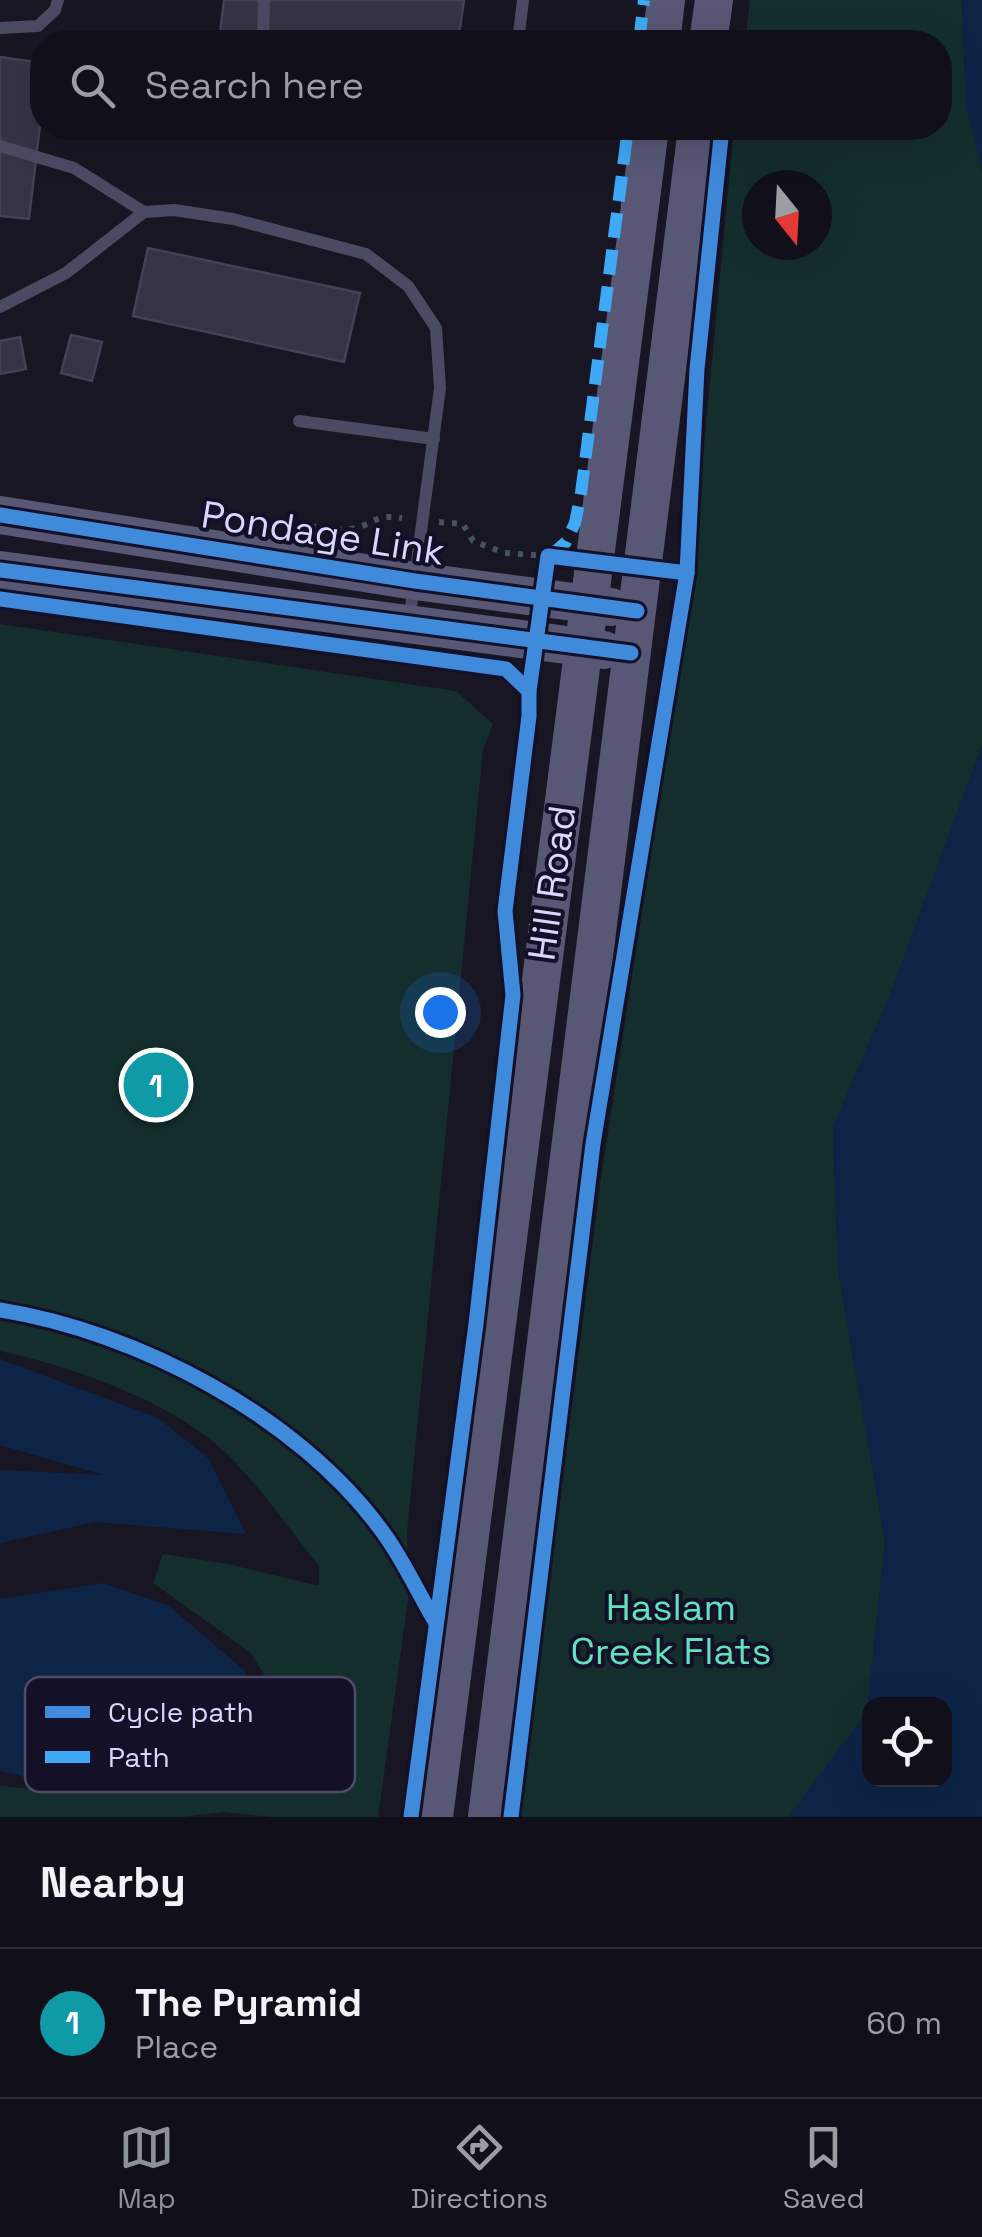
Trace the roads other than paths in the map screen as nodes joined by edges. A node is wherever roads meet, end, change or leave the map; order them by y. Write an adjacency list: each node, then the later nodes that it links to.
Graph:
1 (58, 0): 6 (lane)
2 (264, 0): 7 (lane)
3 (523, 0): 8 (lane)
4 (666, 0): 9 (main road)
5 (714, 0): 10 (main road)
6 (0, 28)
7 (263, 30)
8 (519, 30)
9 (662, 30)
10 (710, 30)
11 (648, 140): 21 (main road, Hill Road)
12 (696, 140): 22 (main road, Hill Road)
13 (0, 146): 14 (lane)
14 (144, 212): 15 (lane); 17 (lane)
15 (0, 307)
16 (299, 421): 17 (lane)
17 (434, 439): 20 (lane)
18 (0, 515): 20 (main road, Pondage Link)
19 (0, 570): 23 (main road, Pondage Link)
20 (414, 581): 21 (main road, Pondage Link); 23 (lane)
21 (588, 603): 22 (main road, Pondage Link); 24 (main road, Hill Road)
22 (637, 611): 25 (main road, Hill Road)
23 (408, 622): 24 (main road, Pondage Link)
24 (581, 647): 25 (main road, Pondage Link); 26 (main road, Hill Road)
25 (631, 653): 27 (main road, Hill Road)
26 (434, 1817)
27 (487, 1817)

